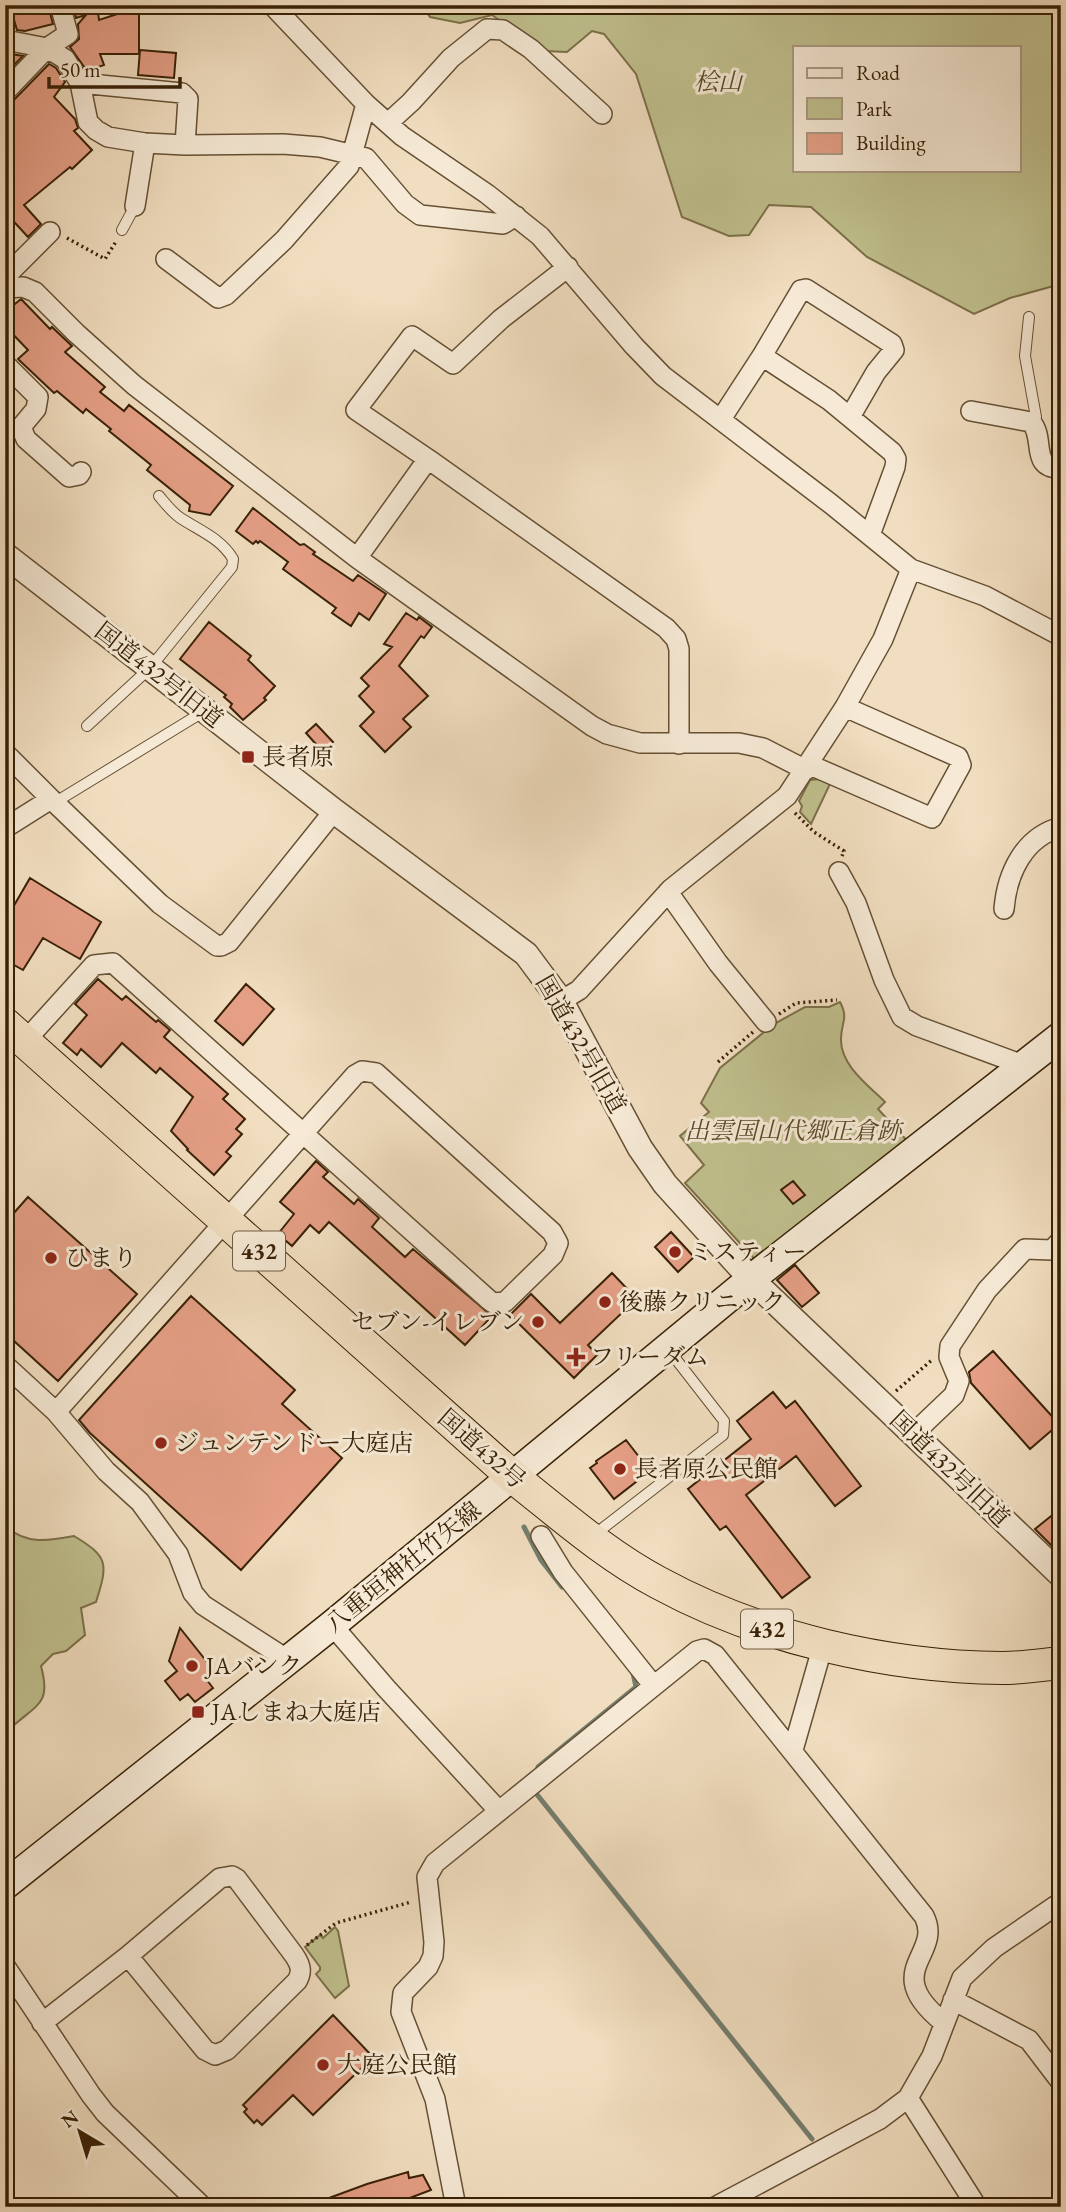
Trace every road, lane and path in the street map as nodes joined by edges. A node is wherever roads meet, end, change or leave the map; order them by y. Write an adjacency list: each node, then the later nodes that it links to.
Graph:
1 (60, 5): 4 (street)
2 (272, 5): 7 (street)
3 (5, 40): 4 (street)
4 (47, 48): 5 (street); 6 (street)
5 (79, 83): 10 (street); 11 (street)
6 (5, 92)
7 (366, 104): 9 (street); 12 (street)
8 (602, 114): 9 (street)
9 (388, 123): 14 (street)
10 (145, 143): 11 (street); 13 (street)
11 (185, 145): 12 (street)
12 (354, 154): 14 (street); 17 (street)
13 (135, 206): 15 (lane)
14 (516, 216): 18 (street)
15 (122, 230): 16 (path)
16 (50, 232): 19 (street)
17 (166, 259)
18 (568, 267): 25 (street); 27 (street)
19 (9, 274): 33 (street)
20 (1029, 317): 26 (lane)
21 (762, 356): 24 (street); 24 (street); 25 (street)
22 (5, 364): 29 (street)
23 (971, 411): 26 (street)
24 (850, 417): 31 (street)
25 (721, 419): 31 (street)
26 (1033, 423): 28 (street)
27 (428, 459): 33 (street); 40 (street)
28 (1061, 468)
29 (81, 472)
30 (159, 496): 36 (lane)
31 (870, 535): 34 (street)
32 (5, 555): 36 (street, 国道432号旧道)
33 (357, 558): 40 (street)
34 (911, 569): 35 (street); 37 (street)
35 (1061, 636)
36 (150, 668): 38 (street, 国道432号旧道); 39 (lane)
37 (845, 707): 42 (street); 42 (street)
38 (204, 711): 44 (lane); 45 (street, 国道432号旧道)
39 (87, 726)
40 (679, 744): 42 (street)
41 (5, 752): 44 (street)
42 (808, 767): 43 (street)
43 (787, 796): 48 (path); 49 (street)
44 (53, 801): 45 (street); 47 (street)
45 (334, 811): 51 (street, 国道432号旧道)
46 (1061, 827): 50 (street)
47 (5, 828)
48 (839, 872): 55 (street)
49 (668, 892): 51 (street); 52 (street)
50 (1004, 909)
51 (561, 1001): 59 (street, 国道432号旧道)
52 (766, 1022)
53 (15, 1033): 56 (street); 57 (highway, 国道432号 / 432)
54 (1061, 1036): 55 (main road, 八重垣神社竹矢線)
55 (1023, 1065): 59 (main road, 八重垣神社竹矢線)
56 (303, 1133): 56 (street); 57 (street)
57 (225, 1221): 64 (street); 66 (highway, 国道432号 / 432)
58 (1061, 1240): 61 (street)
59 (751, 1279): 60 (main road, 八重垣神社竹矢線); 63 (street, 国道432号旧道)
60 (668, 1348): 66 (main road, 八重垣神社竹矢線); 68 (lane)
61 (950, 1352): 63 (path); 65 (street)
62 (5, 1365): 64 (street)
63 (881, 1403): 65 (street, 国道432号旧道)
64 (55, 1412): 72 (street)
65 (913, 1434): 69 (street, 国道432号旧道)
66 (513, 1477): 68 (highway, 国道432号 / 432); 70 (main road, 八重垣神社竹矢線)
67 (541, 1536): 74 (street)
68 (590, 1538): 71 (highway, 国道432号 / 432)
69 (1061, 1575)
70 (332, 1625): 72 (main road, 八重垣神社竹矢線); 76 (street)
71 (823, 1644): 73 (highway, 国道432号 / 432); 75 (street)
72 (288, 1660): 77 (main road, 八重垣神社竹矢線)
73 (1061, 1663)
74 (653, 1685): 75 (street); 76 (street)
75 (793, 1750): 84 (street)
76 (498, 1810): 78 (street)
77 (5, 1885)
78 (430, 1900): 80 (path); 89 (street)
79 (1061, 1902): 83 (street)
80 (294, 1955): 81 (street); 81 (street)
81 (128, 1956): 85 (street)
82 (5, 1966): 85 (street)
83 (953, 2000): 84 (street); 86 (street)
84 (943, 2022): 87 (street)
85 (42, 2023): 88 (street)
86 (1061, 2082)
87 (908, 2098): 90 (street); 91 (street)
88 (202, 2206)
89 (456, 2207)
90 (715, 2207)
91 (977, 2207)

